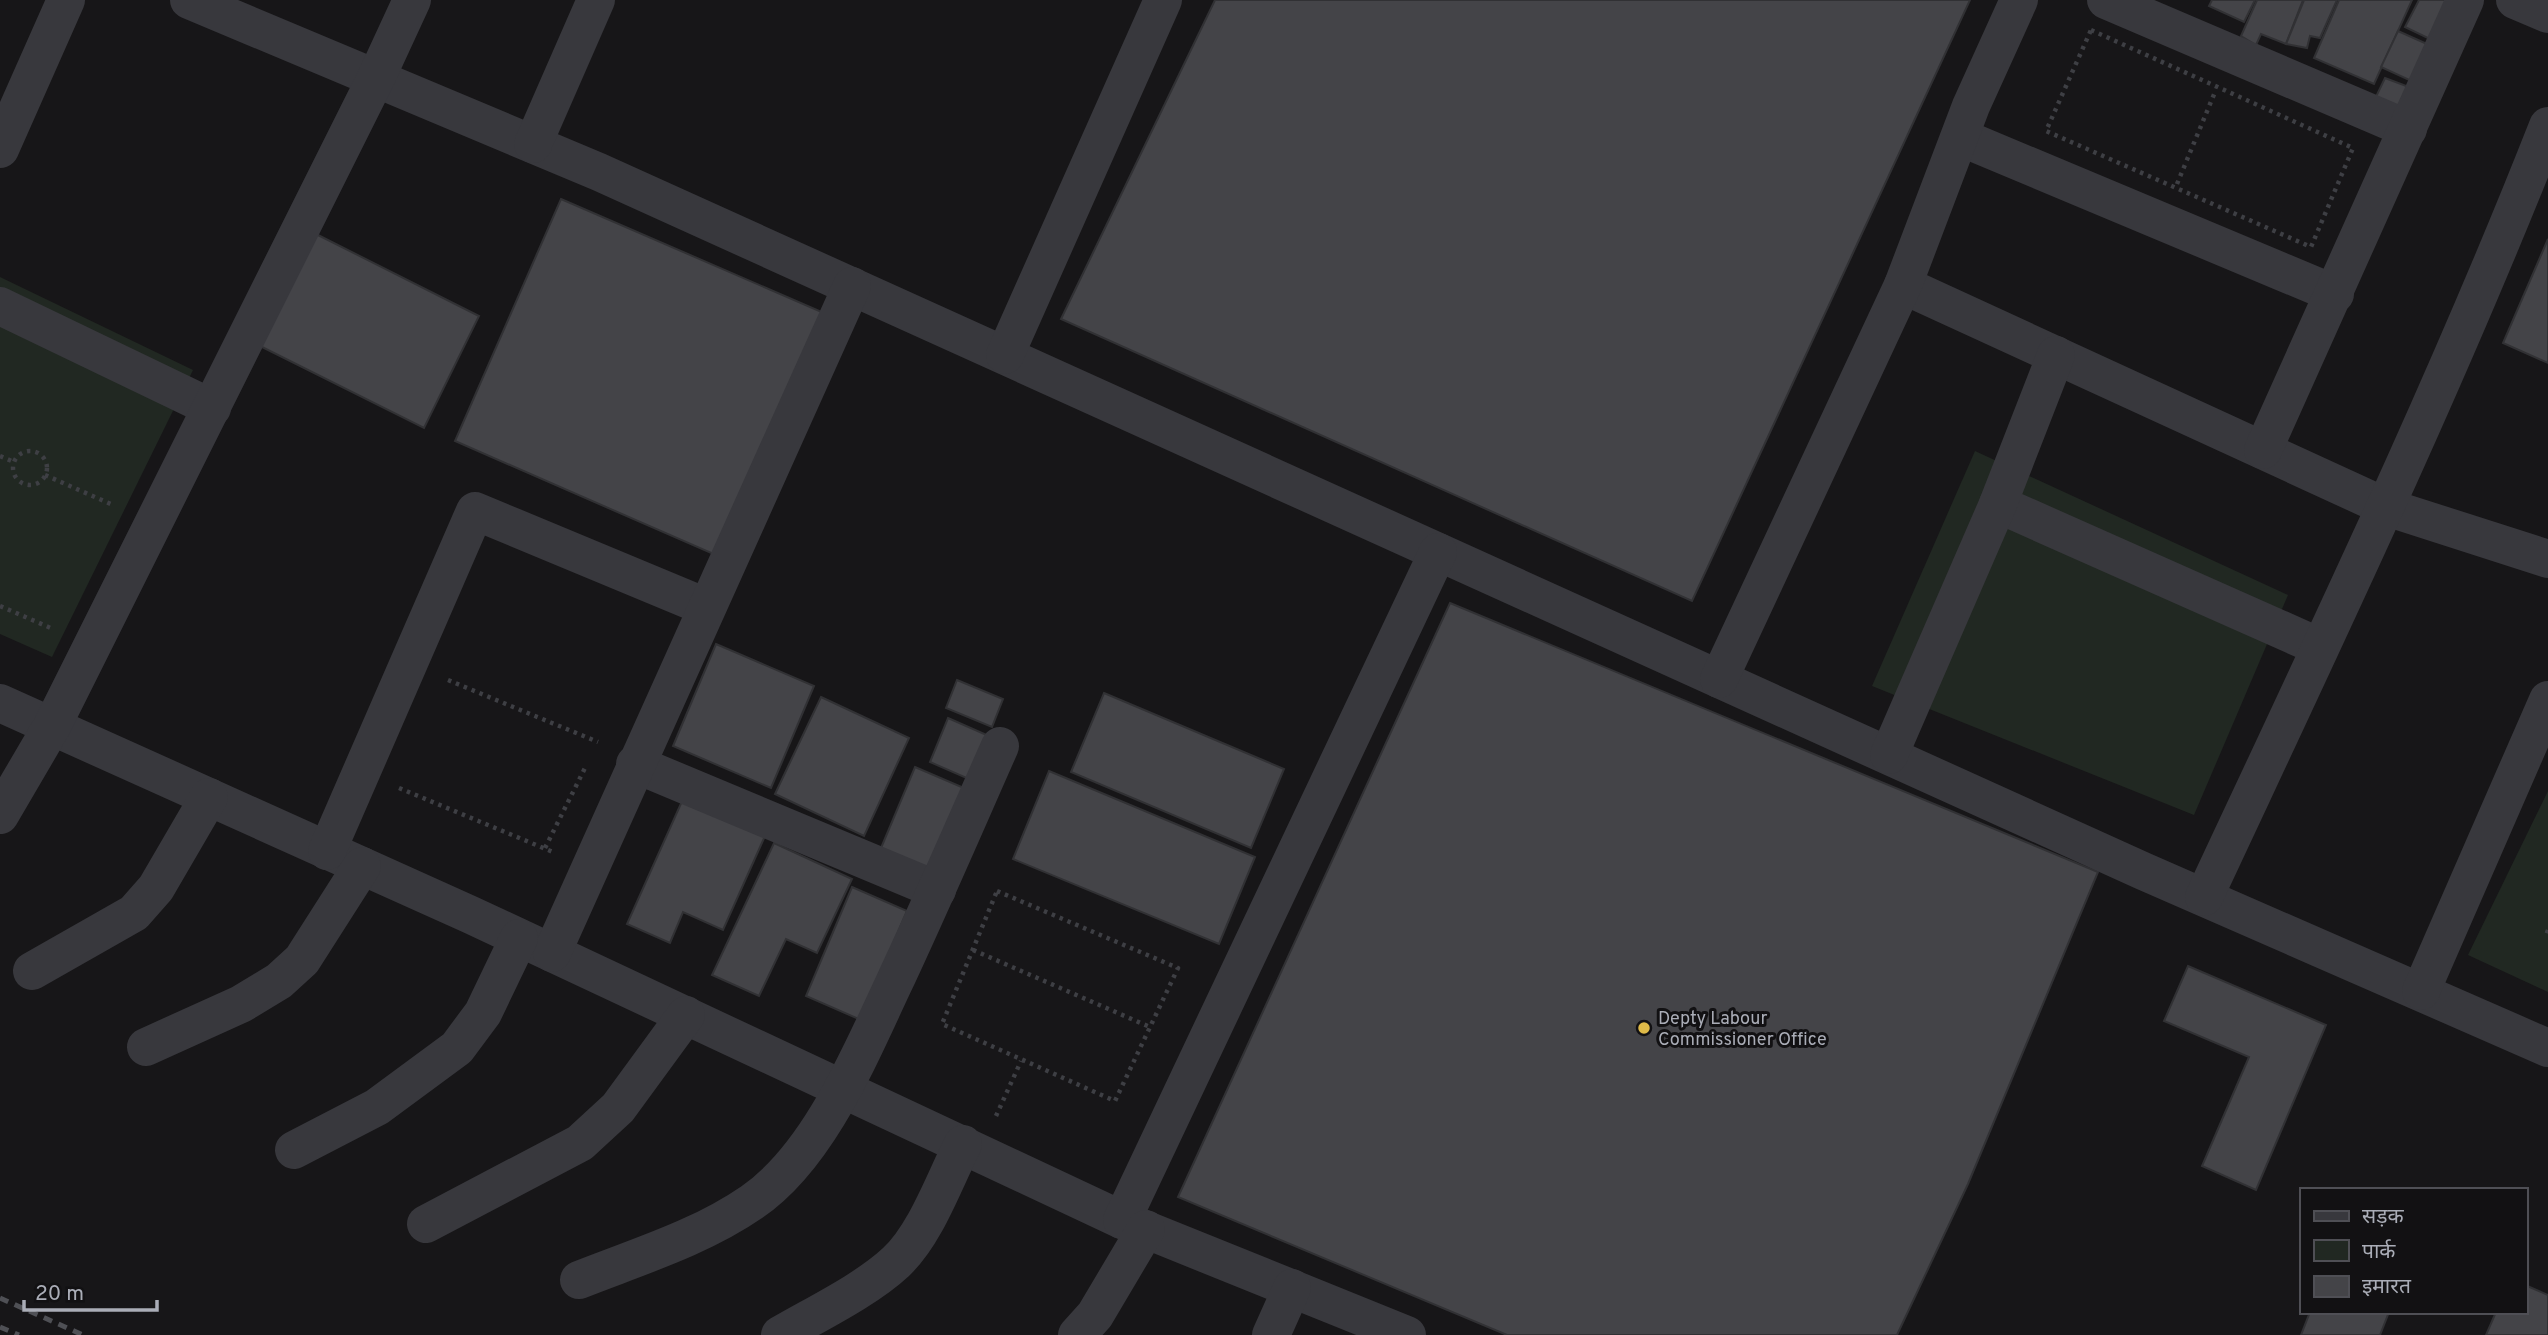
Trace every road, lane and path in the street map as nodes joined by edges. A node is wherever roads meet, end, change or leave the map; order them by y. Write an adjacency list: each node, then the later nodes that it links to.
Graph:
1 (66, 0): 17 (street)
2 (189, 0): 11 (street)
3 (412, 0): 11 (street)
4 (596, 0): 16 (street)
5 (1163, 0): 23 (street)
6 (2019, 0): 15 (street)
7 (2106, 0): 14 (street)
8 (2465, 0): 14 (street)
9 (2515, 0): 10 (street)
10 (2548, 14)
11 (376, 78): 16 (street); 25 (street)
12 (2217, 87): 18 (path); 18 (path); 18 (path)
13 (2548, 126): 32 (street)
14 (2408, 129): 21 (street)
15 (1960, 137): 19 (street); 21 (street)
16 (533, 144): 20 (street)
17 (0, 149)
18 (2176, 189)
19 (1903, 285): 24 (street); 40 (street)
20 (852, 286): 23 (street); 36 (street)
21 (2335, 294): 26 (street)
22 (0, 306): 25 (street)
23 (1005, 355): 33 (street)
24 (2056, 355): 26 (street); 31 (street)
25 (212, 408): 43 (street)
26 (2263, 450): 32 (street)
27 (0, 456): 28 (path)
28 (14, 462): 29 (path); 29 (path)
29 (46, 474): 30 (path)
30 (119, 493)
31 (1997, 504): 38 (street); 47 (street)
32 (2386, 507): 34 (street); 38 (street)
33 (1438, 552): 40 (street); 70 (street)
34 (2548, 559)
35 (0, 606): 37 (path)
36 (706, 607): 48 (street); 53 (street)
37 (59, 617)
38 (2320, 648): 56 (street)
39 (436, 675): 46 (path)
40 (1719, 678): 47 (street)
41 (2548, 700): 44 (street)
42 (0, 703): 43 (street)
43 (52, 726): 51 (street); 52 (street)
44 (2539, 744): 60 (street)
45 (1000, 746): 55 (street)
46 (592, 753)
47 (1889, 755): 56 (street)
48 (635, 764): 55 (street); 57 (street)
49 (586, 765): 50 (path)
50 (390, 785)
51 (209, 797): 53 (street); 59 (street)
52 (0, 814)
53 (327, 851): 54 (street)
54 (362, 866): 57 (street); 63 (street)
55 (937, 890): 66 (street)
56 (2204, 897): 60 (street)
57 (535, 945): 61 (street); 68 (street)
58 (973, 950): 62 (path); 62 (path); 65 (path)
59 (32, 971)
60 (2421, 991): 64 (street)
61 (686, 1015): 66 (street); 69 (street)
62 (1150, 1027): 65 (path)
63 (146, 1048)
64 (2548, 1048)
65 (1021, 1061): 67 (path)
66 (844, 1089): 67 (street); 71 (street)
67 (971, 1148): 70 (street); 73 (street)
68 (294, 1150)
69 (426, 1224)
70 (1134, 1224): 72 (street); 74 (street)
71 (579, 1280)
72 (1292, 1288): 75 (street); 76 (street)
73 (780, 1335)
74 (1077, 1335)
75 (1271, 1335)
76 (1407, 1335)

